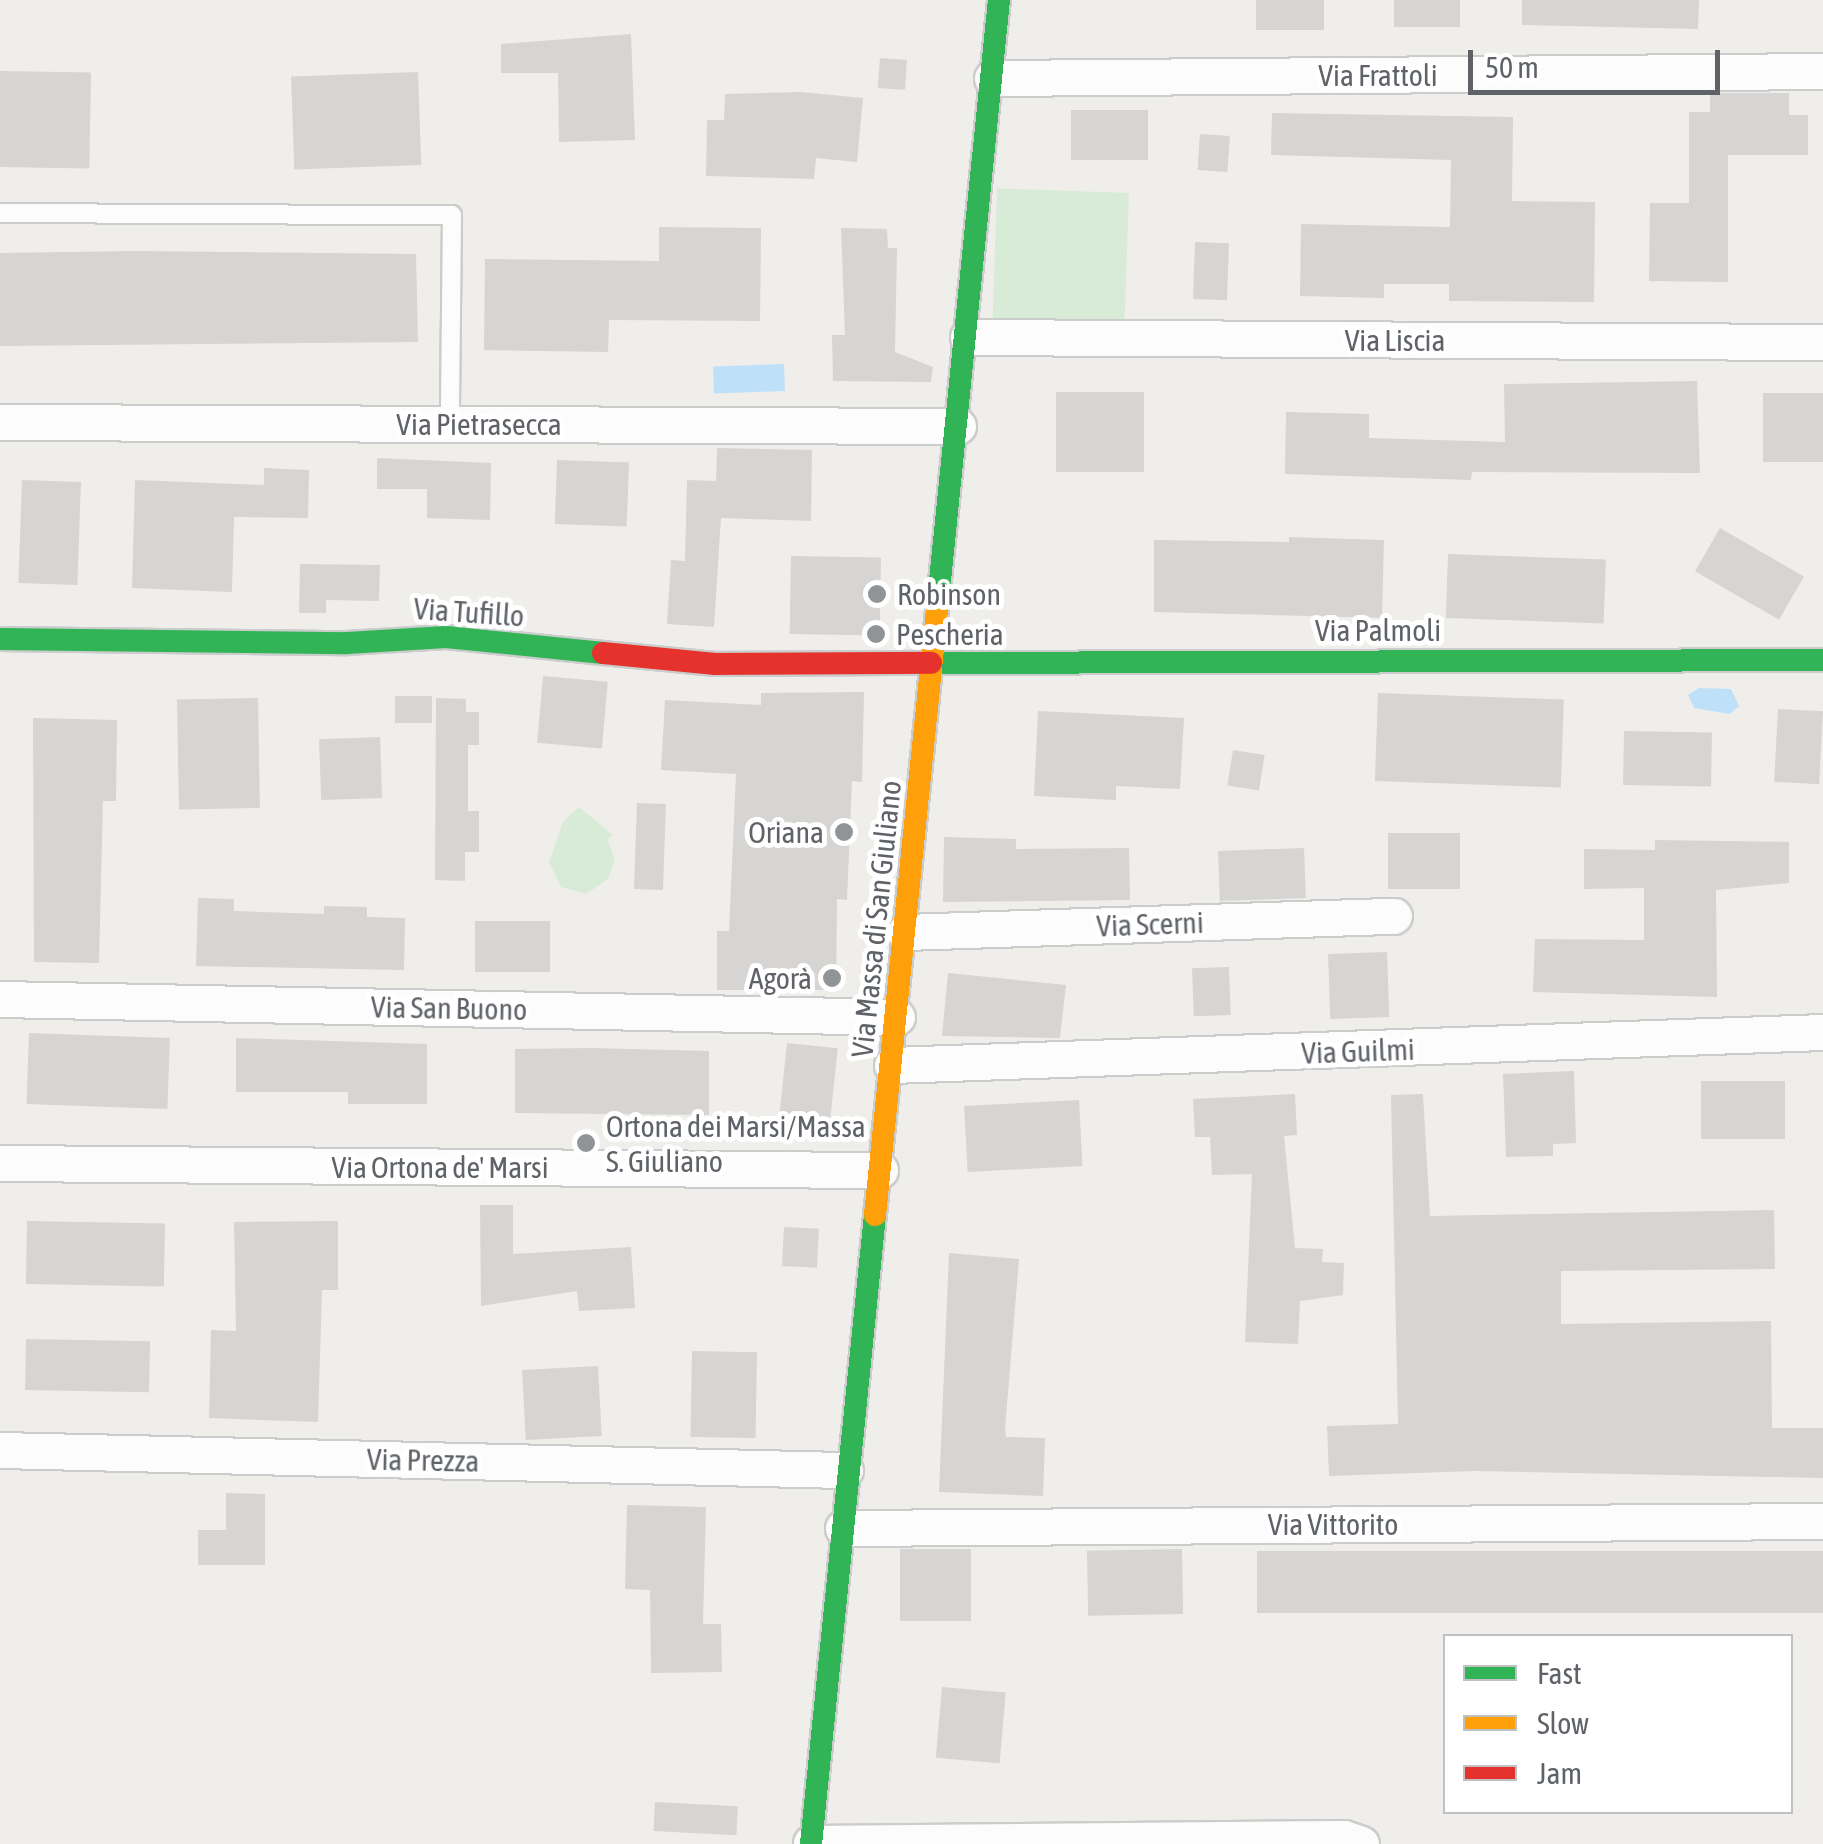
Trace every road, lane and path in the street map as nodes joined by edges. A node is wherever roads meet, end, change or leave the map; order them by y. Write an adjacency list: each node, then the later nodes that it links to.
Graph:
1 (1000, 0): 3 (street, Via Massa di San Giuliano)
2 (1823, 71): 3 (street, Via Frattoli)
3 (992, 78): 5 (street, Via Massa di San Giuliano)
4 (0, 213): 8 (lane)
5 (968, 337): 6 (street, Via Liscia); 9 (street, Via Massa di San Giuliano)
6 (1823, 342)
7 (0, 422): 8 (street, Via Pietrasecca)
8 (450, 424): 9 (street, Via Pietrasecca)
9 (958, 426): 11 (street, Via Massa di San Giuliano)
10 (0, 640): 11 (street, Via Tufillo)
11 (933, 658): 12 (street, Via Palmoli); 14 (street, Via Massa di San Giuliano)
12 (1823, 660)
13 (1394, 916): 14 (street, Via Scerni)
14 (906, 932): 16 (street, Via Massa di San Giuliano)
15 (0, 999): 16 (street, Via San Buono)
16 (897, 1016): 18 (street, Via Massa di San Giuliano)
17 (1823, 1032): 18 (street, Via Guilmi)
18 (892, 1065): 20 (street, Via Massa di San Giuliano)
19 (0, 1163): 20 (street, Via Ortona de' Marsi)
20 (880, 1170): 22 (street, Via Massa di San Giuliano)
21 (0, 1450): 22 (street, Via Prezza)
22 (845, 1470): 24 (street, Via Massa di San Giuliano)
23 (1823, 1520): 24 (street, Via Vittorito)
24 (843, 1528): 25 (street, Via Massa di San Giuliano)
25 (811, 1843): 26 (street)
26 (1361, 1844)

